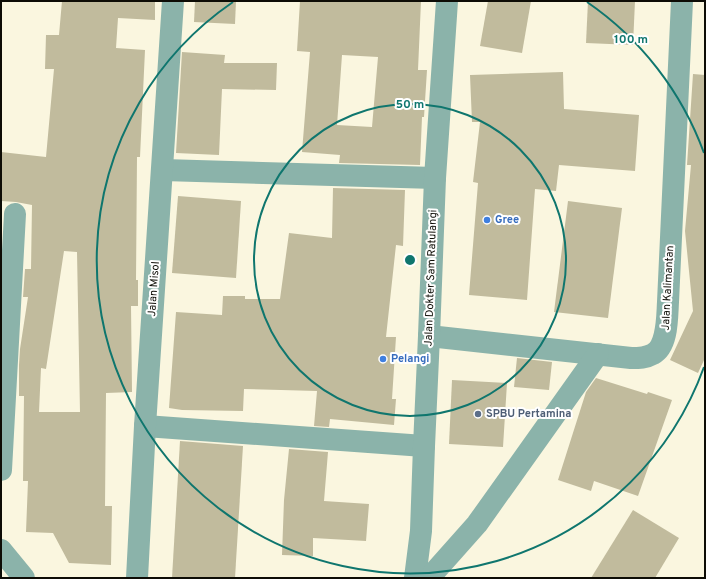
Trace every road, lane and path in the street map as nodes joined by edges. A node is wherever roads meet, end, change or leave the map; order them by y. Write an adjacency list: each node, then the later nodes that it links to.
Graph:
1 (173, 1): 4 (street, Jalan Misol)
2 (447, 1): 5 (street, Jalan Dokter Sam Ratulangi)
3 (682, 1): 8 (street, Jalan Kalimantan)
4 (163, 170): 5 (street); 9 (street, Jalan Misol)
5 (435, 178): 7 (street, Jalan Dokter Sam Ratulangi)
6 (15, 214): 11 (street)
7 (429, 336): 8 (street, Jalan Kalimantan); 10 (street, Jalan Dokter Sam Ratulangi)
8 (598, 354): 16 (street)
9 (145, 426): 10 (street); 14 (street, Jalan Misol)
10 (424, 446): 15 (street, Jalan Dokter Sam Ratulangi)
11 (1, 470)
12 (1, 550): 13 (street)
13 (24, 578)
14 (137, 578)
15 (416, 578)
16 (429, 578)

